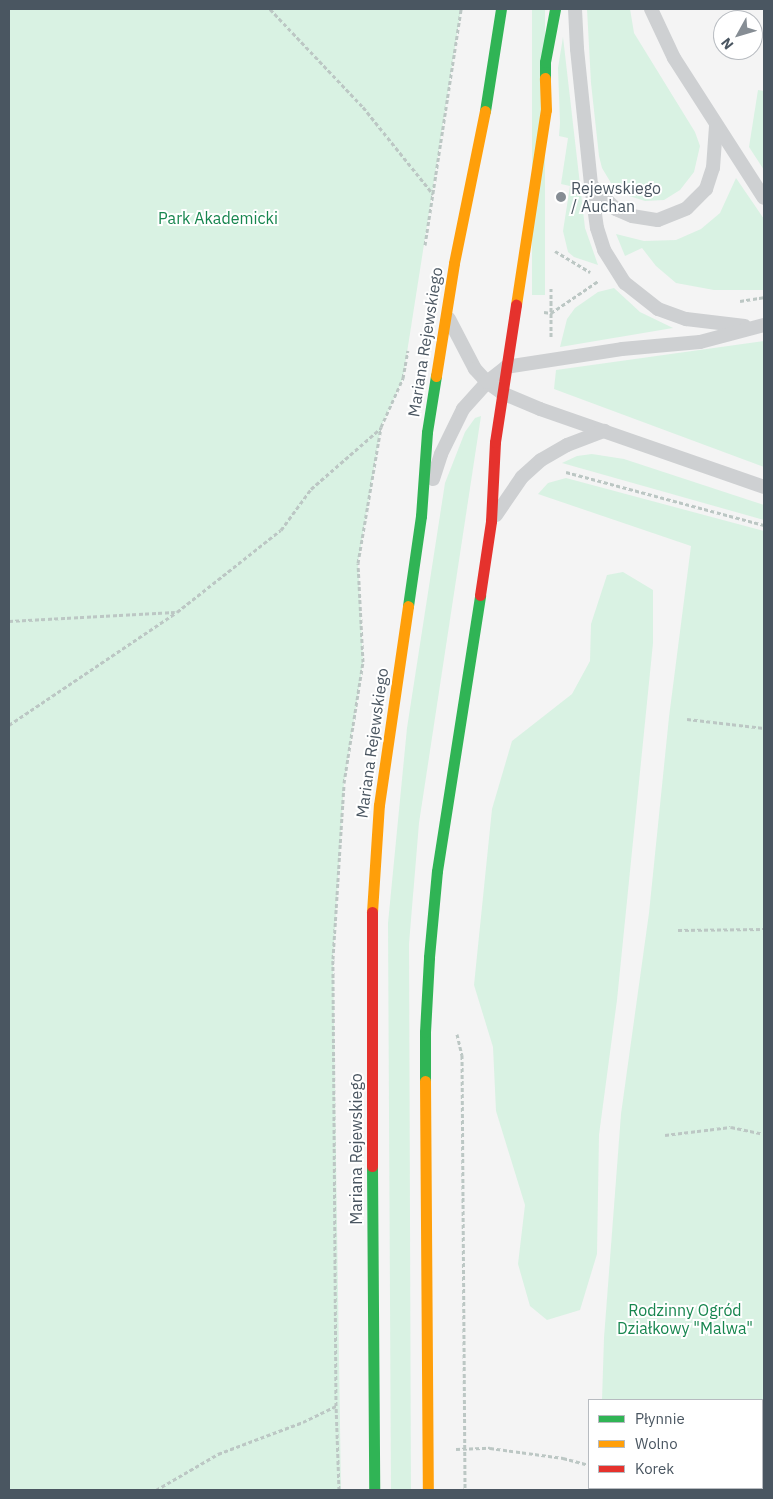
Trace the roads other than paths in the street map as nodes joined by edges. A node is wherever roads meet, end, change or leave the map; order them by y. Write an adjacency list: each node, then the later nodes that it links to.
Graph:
1 (501, 9): 8 (street, Mariana Rejewskiego)
2 (555, 9): 10 (street)
3 (575, 9): 6 (lane)
4 (651, 9): 5 (lane)
5 (716, 126): 6 (lane); 7 (lane)
6 (591, 185): 9 (lane)
7 (764, 198)
8 (447, 314): 11 (lane); 15 (street, Mariana Rejewskiego)
9 (759, 326): 10 (lane)
10 (506, 367): 11 (lane); 12 (street)
11 (487, 382): 12 (lane); 15 (lane)
12 (502, 393): 13 (lane); 16 (street)
13 (604, 431): 14 (lane); 16 (lane)
14 (764, 487)
15 (422, 516): 17 (street, Mariana Rejewskiego)
16 (491, 521): 18 (street)
17 (374, 1490)
18 (428, 1490)

